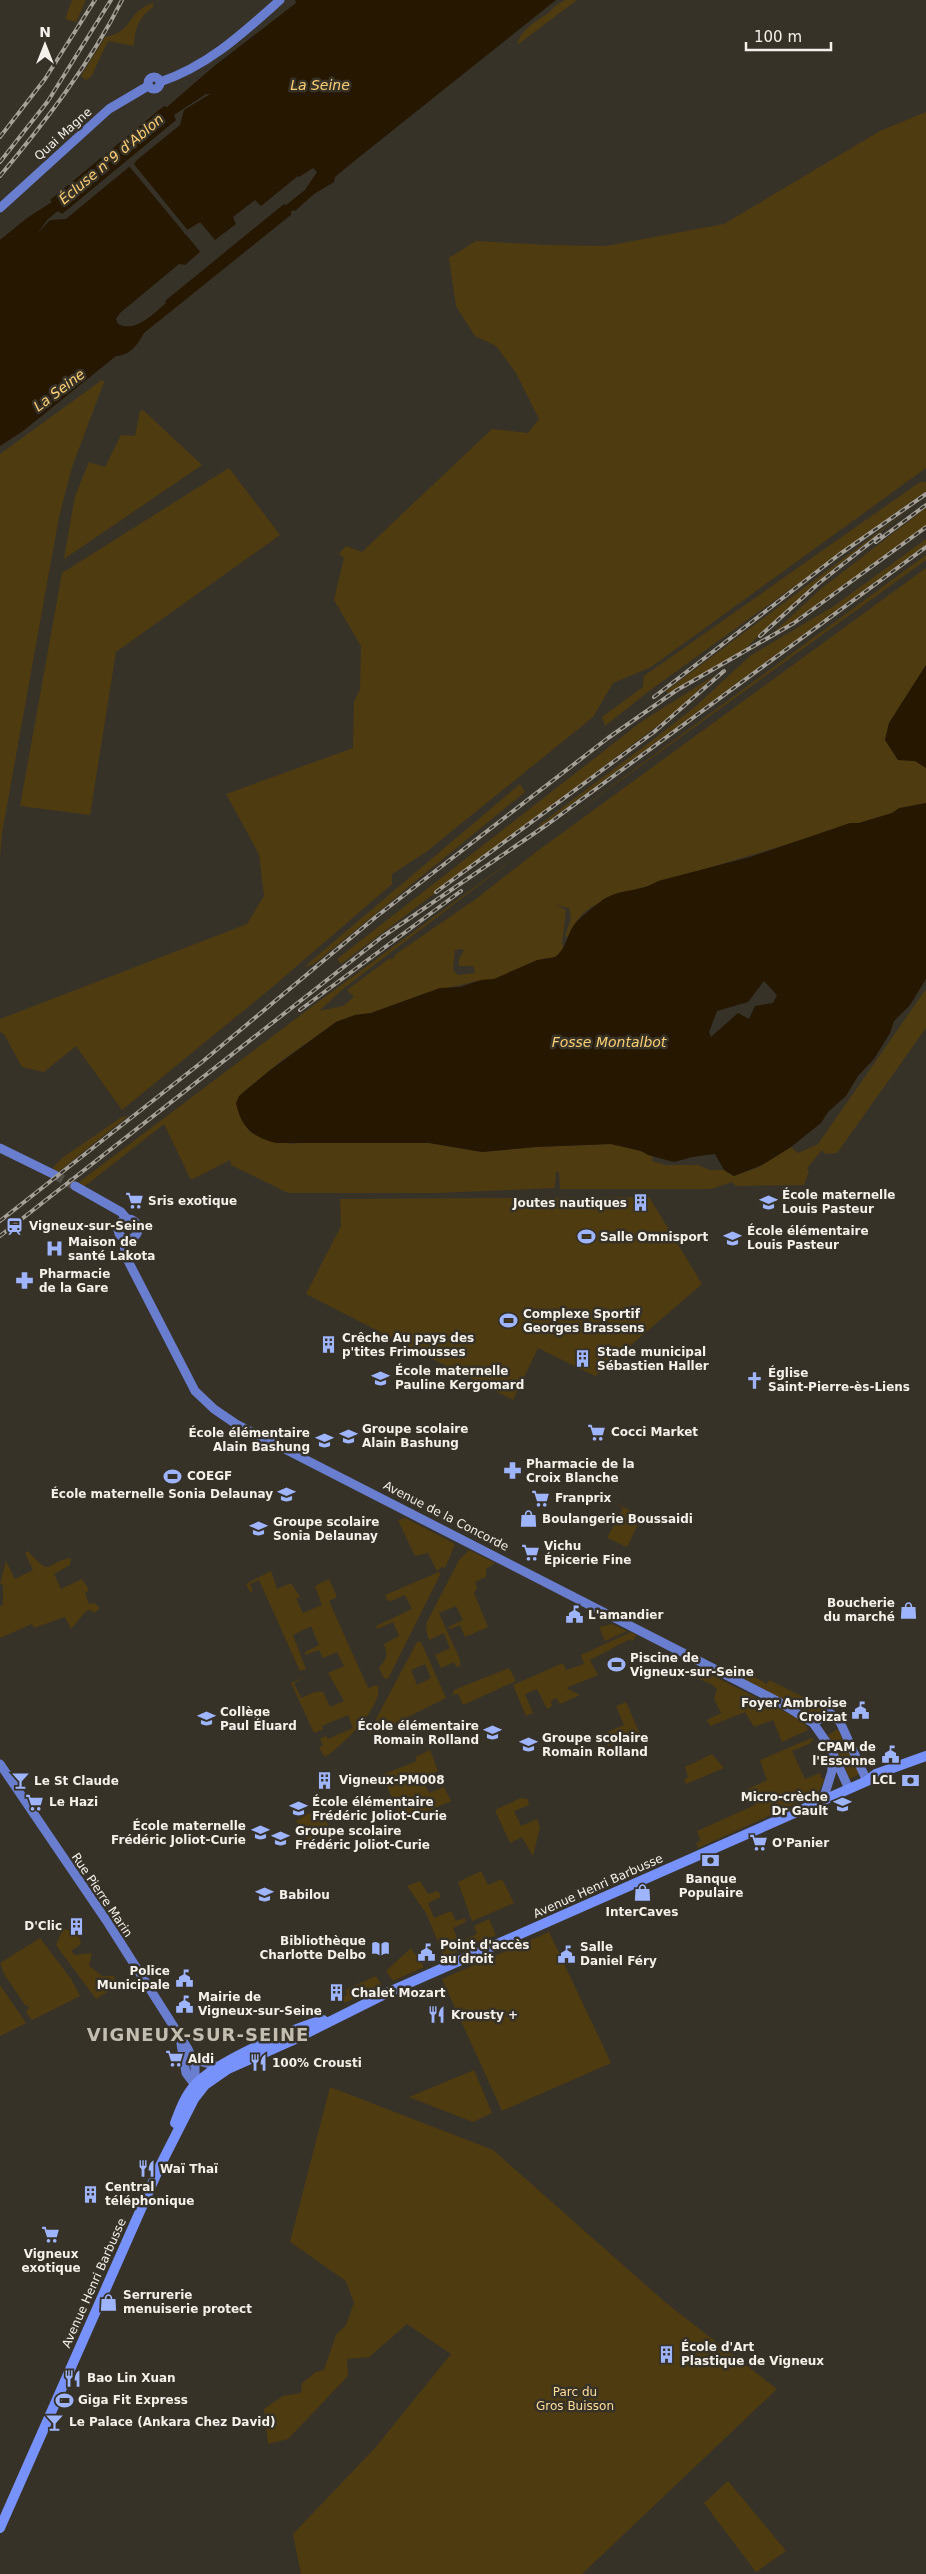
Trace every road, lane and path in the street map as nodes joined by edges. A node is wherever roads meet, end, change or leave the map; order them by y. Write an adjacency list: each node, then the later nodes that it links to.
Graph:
1 (267, 0): 3 (street)
2 (280, 0): 3 (street)
3 (267, 12): 4 (street, Quai Magne)
4 (0, 208)
5 (0, 1148): 6 (street)
6 (55, 1175)
7 (75, 1186): 8 (street)
8 (127, 1219): 9 (street); 9 (street)
9 (124, 1239): 10 (street, Avenue de la Concorde)
10 (813, 1723): 11 (street, Avenue de la Concorde); 15 (street)
11 (830, 1747): 16 (street, Avenue de la Concorde); 17 (street)
12 (926, 1756): 15 (main road, Avenue Henri Barbusse)
13 (926, 1762): 15 (main road, Avenue Henri Barbusse)
14 (0, 1764): 19 (street, Rue Pierre Marin)
15 (867, 1781): 16 (main road, Avenue Henri Barbusse)
16 (849, 1789): 17 (main road, Avenue Henri Barbusse)
17 (823, 1800): 18 (main road, Avenue Henri Barbusse)
18 (339, 2015): 21 (main road, Avenue Henri Barbusse); 21 (main road, Avenue Henri Barbusse)
19 (181, 2041): 20 (street, Rue Pierre Marin); 23 (street, Rue Pierre Marin)
20 (193, 2059): 22 (street); 23 (street, Rue Pierre Marin)
21 (239, 2063): 22 (main road, Avenue Henri Barbusse); 23 (main road, Avenue Henri Barbusse)
22 (218, 2066): 23 (main road, Avenue Henri Barbusse)
23 (197, 2088): 24 (main road, Avenue Henri Barbusse); 24 (main road, Avenue Henri Barbusse)
24 (160, 2166): 25 (main road, Avenue Henri Barbusse)
25 (0, 2528)

